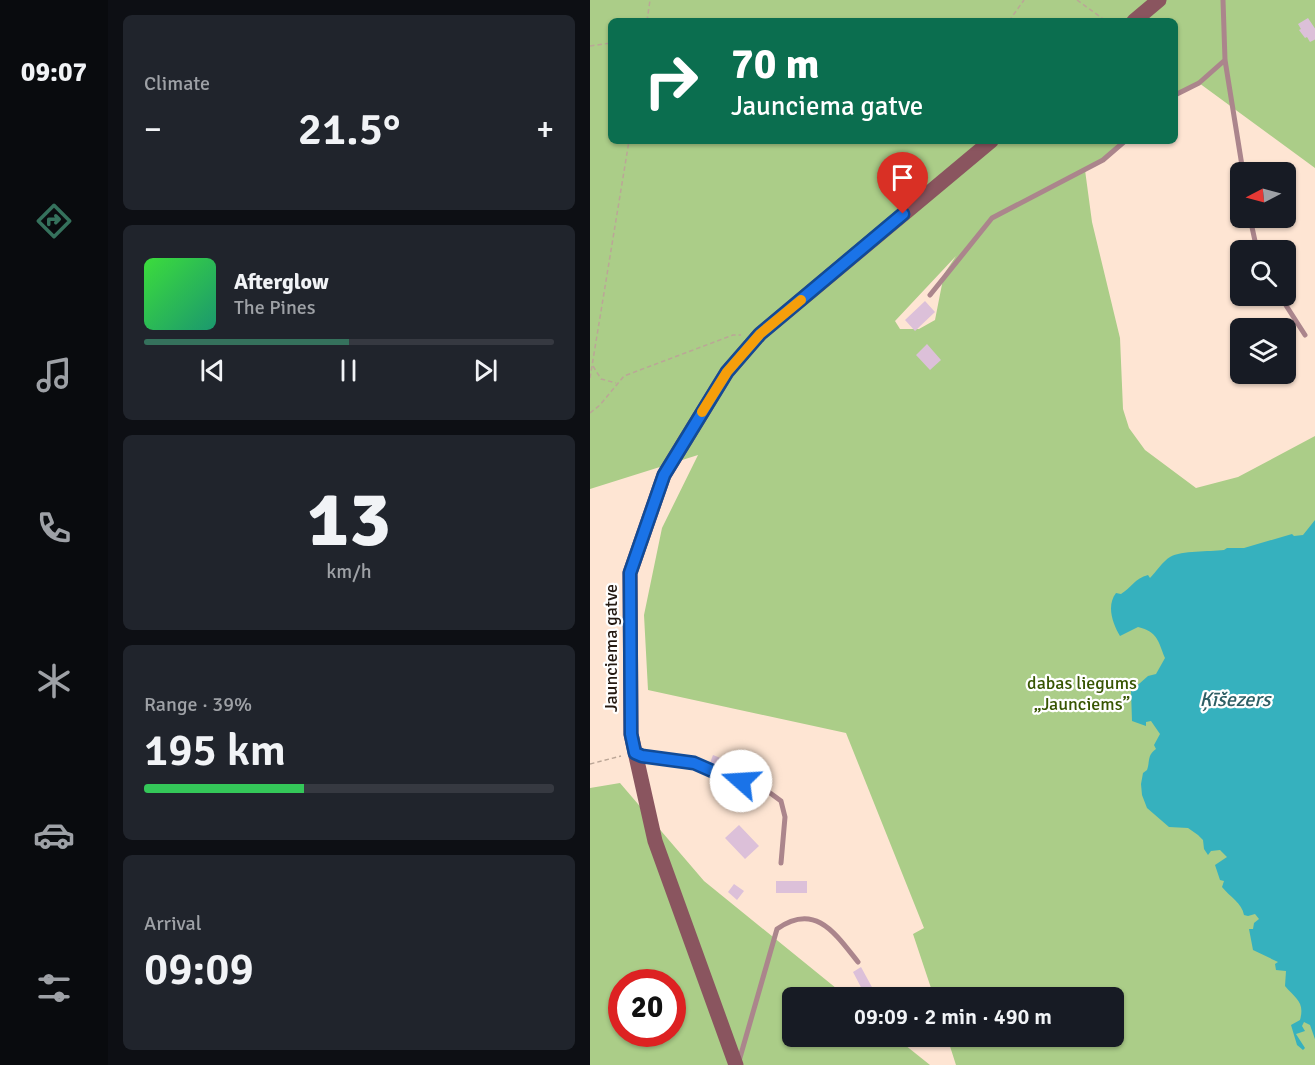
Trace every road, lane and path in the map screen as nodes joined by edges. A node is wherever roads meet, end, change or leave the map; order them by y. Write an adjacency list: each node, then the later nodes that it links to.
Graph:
1 (650, 0): 6 (path)
2 (1024, 0): 7 (path)
3 (1077, 0): 8 (path)
4 (1159, 0): 9 (main road)
5 (1223, 0): 12 (lane)
6 (647, 18)
7 (1011, 18)
8 (1102, 18)
9 (1138, 18)
10 (608, 43): 11 (path)
11 (590, 46)
12 (1225, 60): 13 (lane); 17 (lane)
13 (1178, 94)
14 (629, 144): 22 (path)
15 (986, 144): 20 (main road, Jaunciema gatve)
16 (1122, 144): 18 (lane)
17 (1241, 162)
18 (930, 295)
19 (1286, 306): 21 (lane)
20 (760, 334): 24 (path); 26 (main road, Jaunciema gatve)
21 (1305, 335)
22 (592, 364): 23 (path); 24 (path)
23 (590, 378)
24 (617, 383): 25 (path)
25 (590, 413)
26 (635, 753): 27 (path); 28 (lane); 30 (main road, Jaunciema gatve)
27 (590, 764)
28 (781, 863)
29 (858, 962): 30 (lane)
30 (737, 1065)

